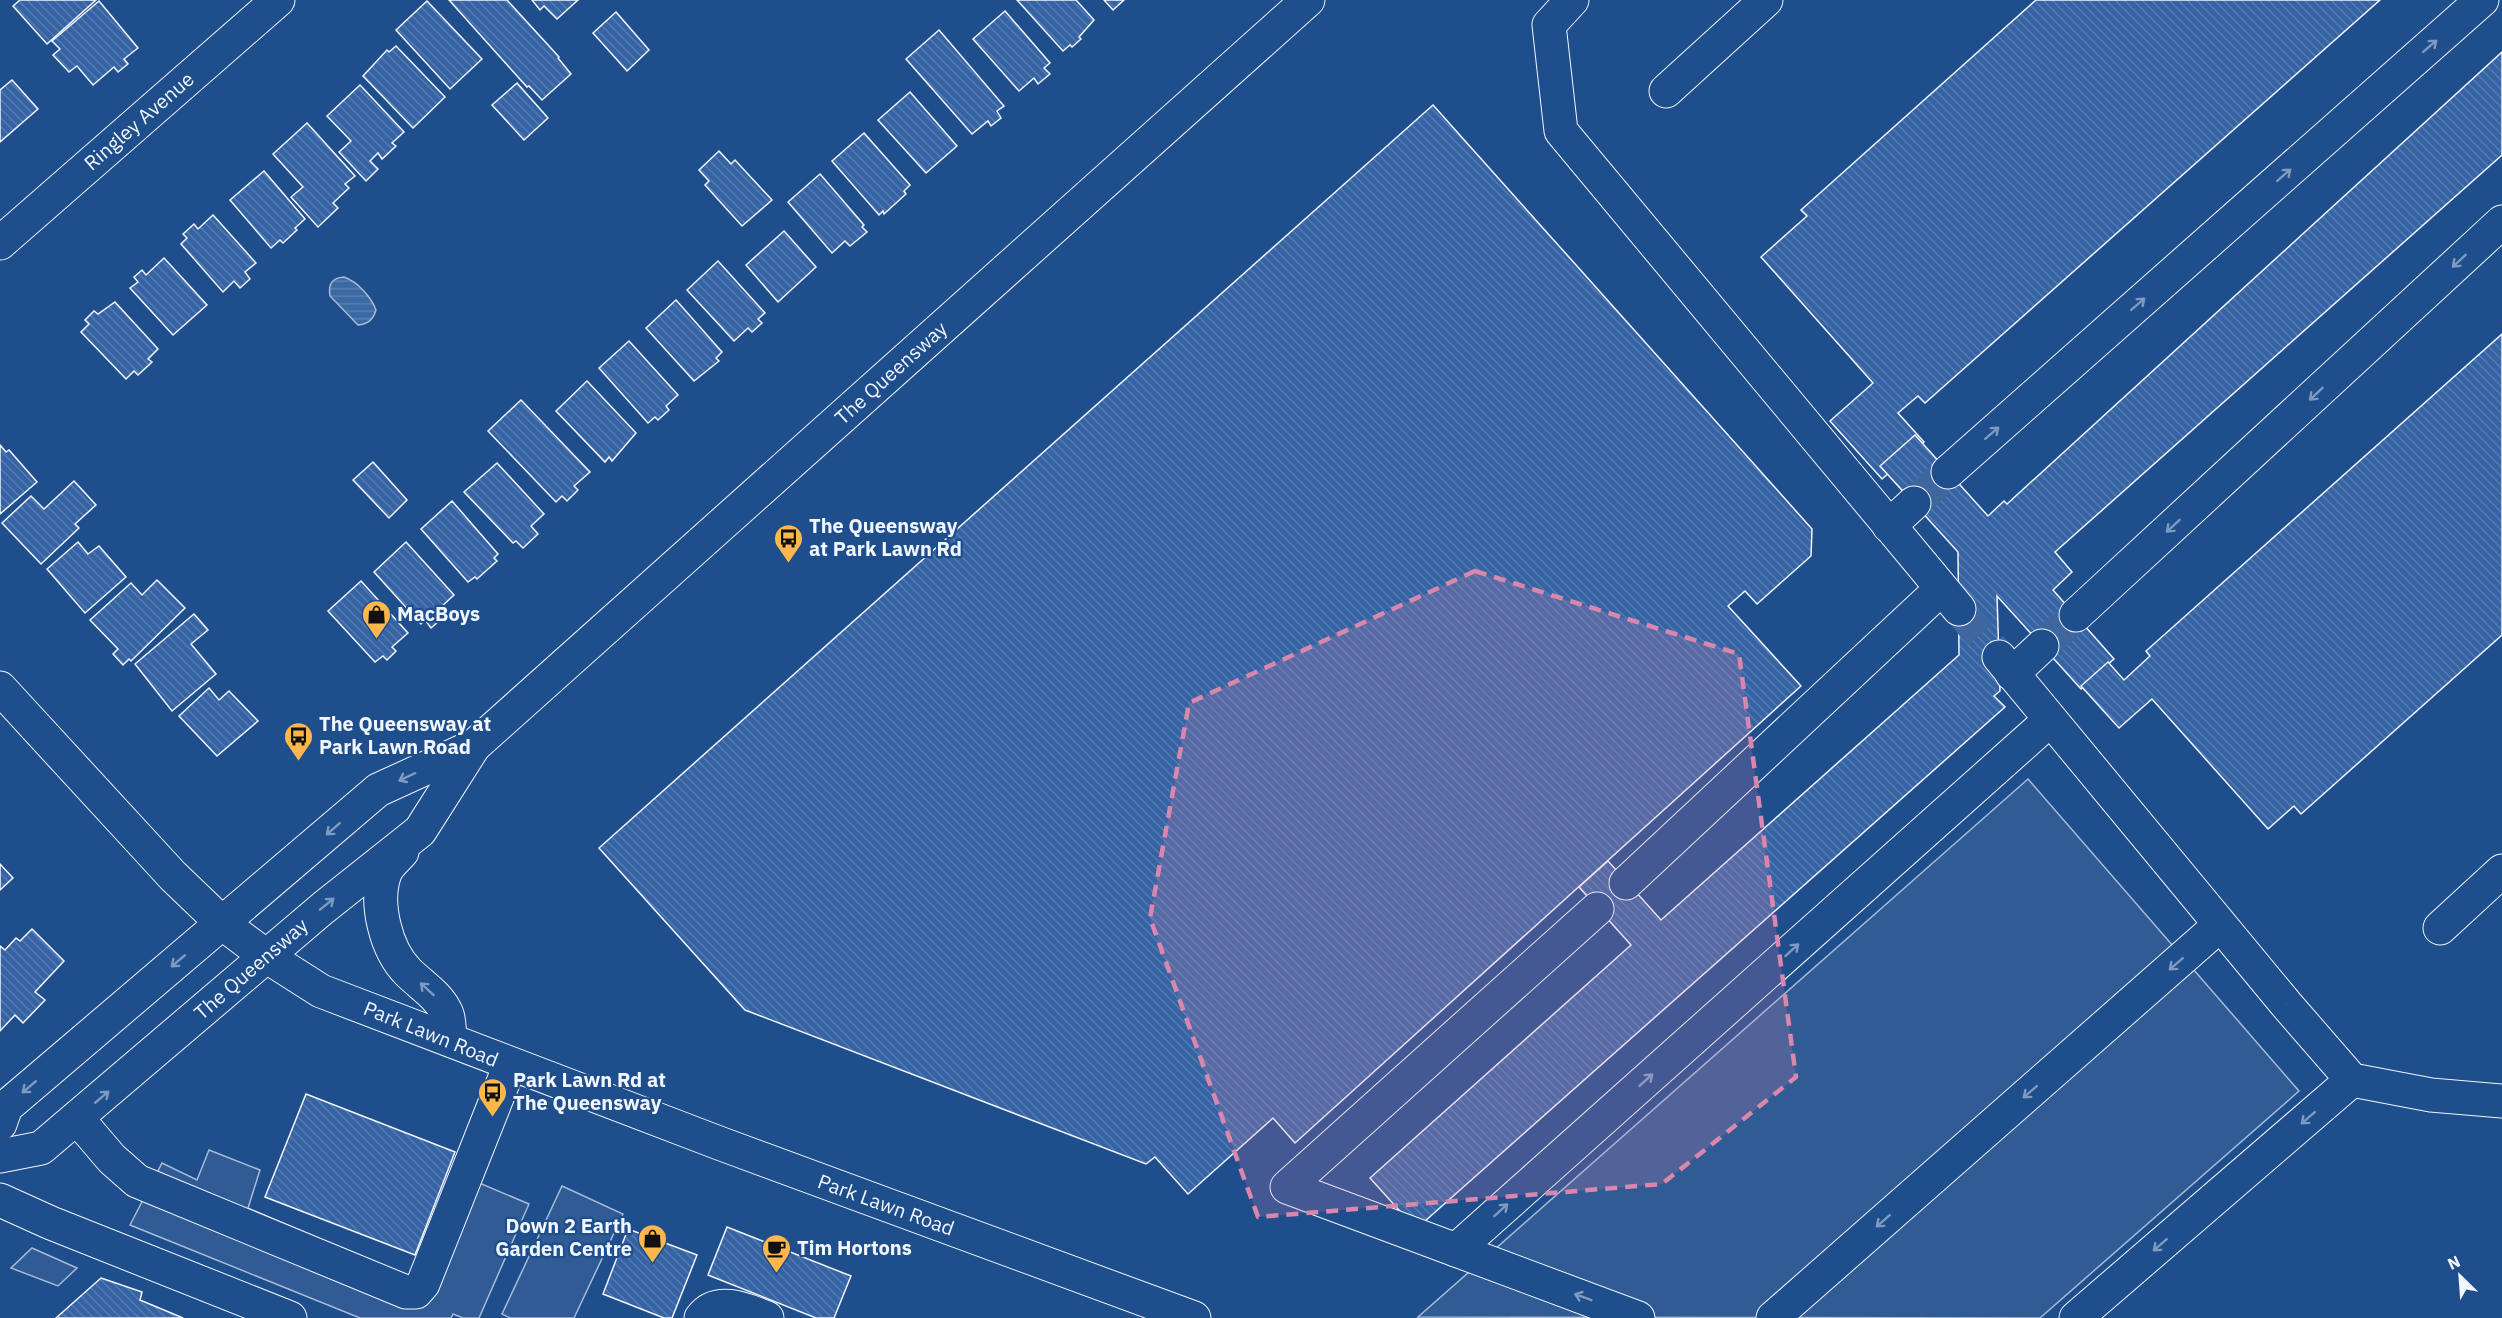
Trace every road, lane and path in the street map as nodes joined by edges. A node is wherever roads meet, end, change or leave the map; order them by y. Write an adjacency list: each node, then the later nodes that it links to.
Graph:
1 (1308, 0): 16 (main road, The Queensway)
2 (1572, 0): 11 (main road)
3 (1766, 0): 6 (main road)
4 (2482, 0): 9 (main road, one-way to 4)
5 (258, 6): 8 (main road, Ringley Avenue)
6 (1666, 91)
7 (2502, 222): 12 (main road, one-way to 12)
8 (0, 243)
9 (1948, 472)
10 (1914, 503): 11 (main road)
11 (1889, 526): 19 (main road)
12 (2076, 615)
13 (2042, 646): 15 (main road)
14 (0, 688): 21 (main road, Park Lawn Road)
15 (2050, 720): 22 (main road); 33 (main road, one-way to 15)
16 (474, 746): 17 (main road, The Queensway); 21 (main road, The Queensway, one-way to 21)
17 (420, 831): 24 (main road, The Queensway, one-way to 17); 25 (main road, one-way to 17)
18 (2502, 871): 23 (main road)
19 (1626, 884)
20 (1598, 909): 33 (main road)
21 (222, 923): 24 (main road, Park Lawn Road); 30 (main road, The Queensway, one-way to 30)
22 (2220, 925): 27 (main road); 39 (main road, one-way to 39)
23 (2440, 928)
24 (266, 956): 25 (main road, Park Lawn Road); 29 (main road, The Queensway, one-way to 24)
25 (450, 1039): 26 (main road, Park Lawn Road)
26 (510, 1065): 29 (main road); 37 (main road, Park Lawn Road)
27 (2352, 1080): 28 (main road); 40 (main road, one-way to 40)
28 (2502, 1101)
29 (77, 1118): 31 (main road, The Queensway)
30 (0, 1124)
31 (0, 1156)
32 (0, 1200): 34 (main road)
33 (1456, 1250): 38 (main road, one-way to 33)
34 (290, 1318)
35 (701, 1318): 36 (main road)
36 (767, 1318)
37 (1194, 1318)
38 (1638, 1318)
39 (1773, 1318)
40 (2076, 1318)

